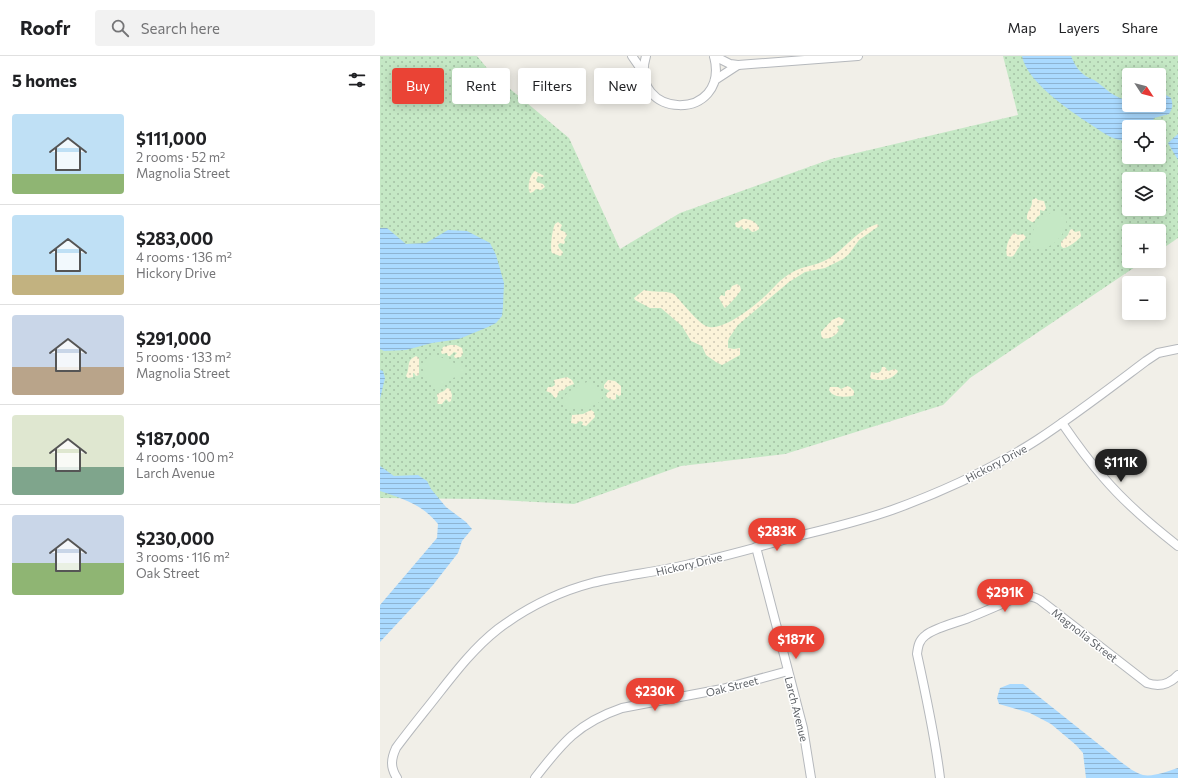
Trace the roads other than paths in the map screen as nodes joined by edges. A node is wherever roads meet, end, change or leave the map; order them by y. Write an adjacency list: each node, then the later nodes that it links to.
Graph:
1 (632, 56): 6 (street)
2 (646, 56): 7 (street)
3 (714, 56): 5 (street); 8 (street)
4 (858, 56): 5 (street)
5 (738, 65): 8 (street)
6 (640, 68)
7 (644, 68)
8 (715, 80): 9 (street)
9 (651, 92)
10 (1178, 349): 11 (street, Hickory Drive)
11 (1062, 423): 12 (street); 13 (street, Hickory Drive)
12 (1178, 546)
13 (756, 548): 14 (street, Larch Avenue); 16 (street, Hickory Drive)
14 (788, 671): 17 (street, Oak Street); 18 (street, Larch Avenue)
15 (1178, 675): 19 (street, Magnolia Street)
16 (397, 778)
17 (535, 778)
18 (811, 778)
19 (940, 778)

